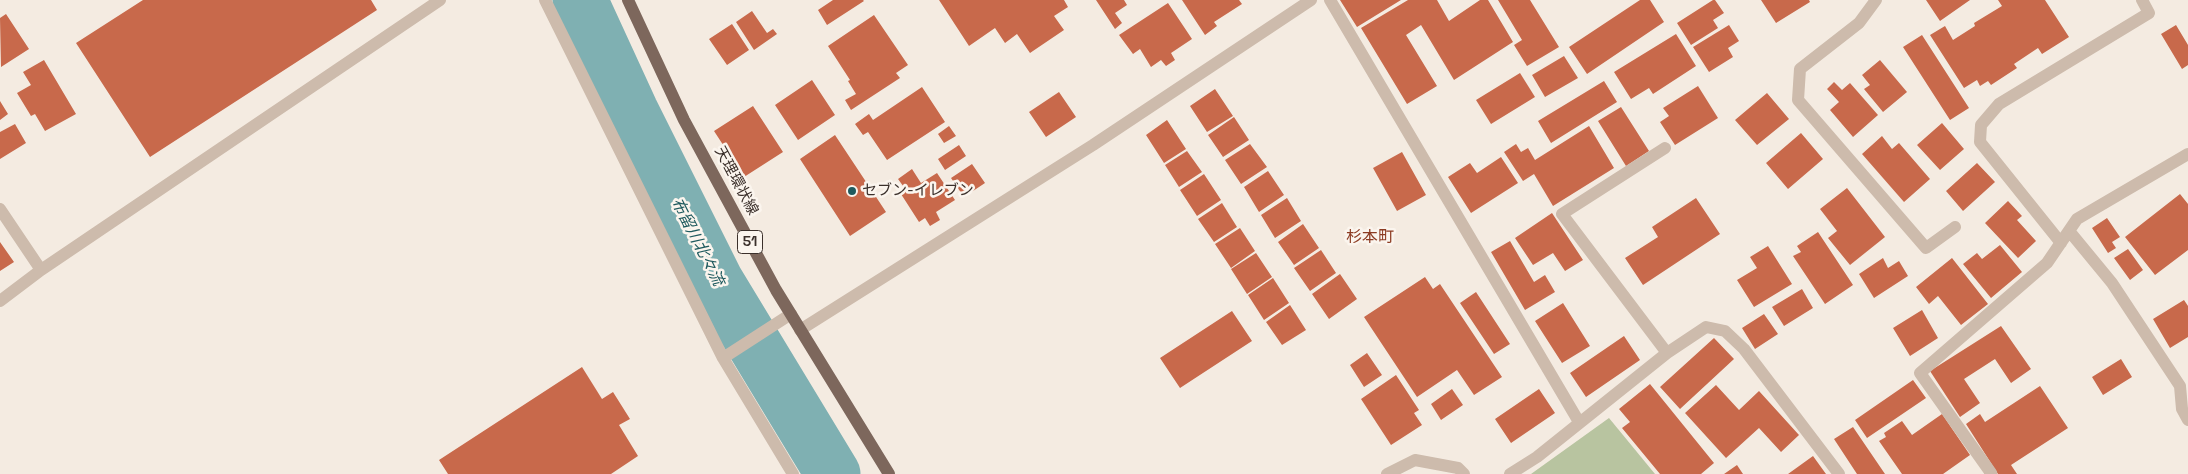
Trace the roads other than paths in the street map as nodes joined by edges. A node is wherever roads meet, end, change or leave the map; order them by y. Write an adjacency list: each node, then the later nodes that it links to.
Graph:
1 (440, 0): 14 (street)
2 (545, 0): 19 (street)
3 (628, 0): 16 (main road, 天理環状線 / 51)
4 (1311, 0): 17 (street)
5 (1330, 0): 21 (street)
6 (1876, 0): 11 (street)
7 (2142, 0): 13 (street)
8 (1665, 148): 18 (street)
9 (2188, 154): 12 (street)
10 (0, 209): 14 (street)
11 (1956, 227)
12 (2070, 232): 13 (street); 20 (street)
13 (2061, 243): 28 (street)
14 (41, 270): 15 (street)
15 (0, 301)
16 (791, 314): 17 (main road, 天理環状線 / 51); 19 (street)
17 (800, 330): 23 (main road, 天理環状線 / 51)
18 (1667, 353): 21 (street); 27 (street)
19 (723, 358): 22 (street)
20 (2188, 420)
21 (1579, 422): 26 (street)
22 (792, 474)
23 (889, 474)
24 (1387, 474): 25 (street)
25 (1464, 474)
26 (1510, 474)
27 (1839, 474)
28 (1990, 474)

